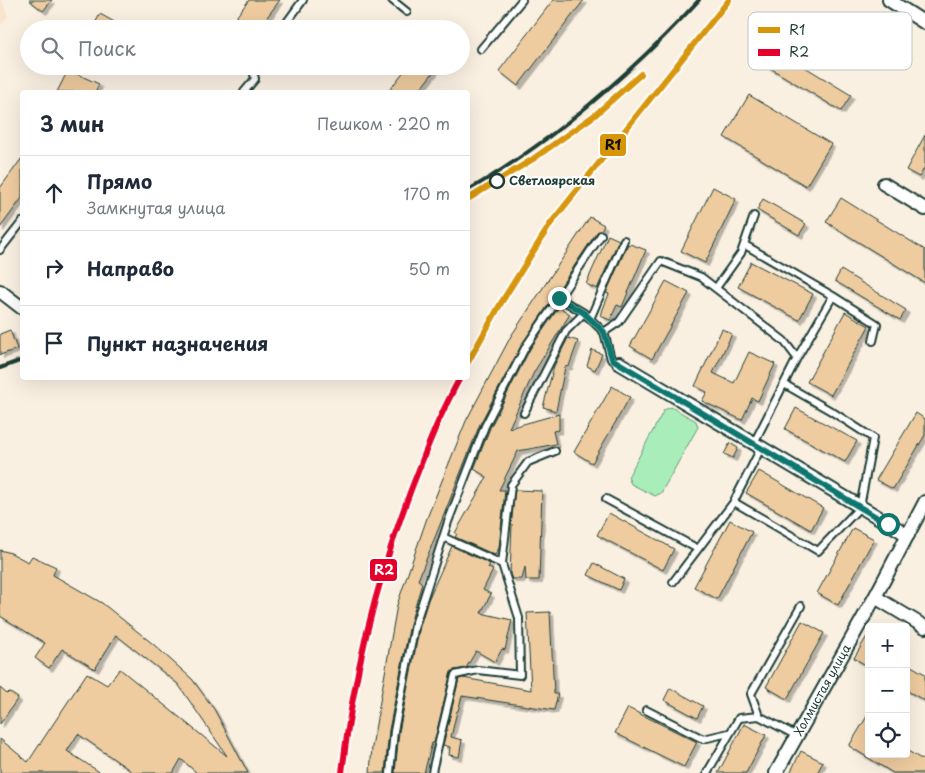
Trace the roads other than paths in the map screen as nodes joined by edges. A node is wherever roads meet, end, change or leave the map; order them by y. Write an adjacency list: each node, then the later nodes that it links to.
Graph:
1 (303, 0): 8 (lane)
2 (392, 0): 5 (lane)
3 (522, 0): 10 (lane)
4 (890, 0): 6 (street)
5 (407, 12)
6 (908, 12)
7 (912, 14): 9 (street)
8 (289, 20)
9 (925, 23)
10 (481, 49)
11 (254, 75): 12 (lane)
12 (246, 90)
13 (884, 184): 14 (street)
14 (925, 209)
15 (754, 216): 19 (lane)
16 (20, 225): 20 (lane)
17 (601, 235): 24 (lane)
18 (624, 240): 27 (lane)
19 (745, 245): 21 (lane); 23 (lane)
20 (0, 250)
21 (716, 288): 28 (lane); 30 (lane)
22 (0, 291): 25 (street)
23 (833, 296): 29 (lane); 30 (lane)
24 (559, 298): 26 (lane); 41 (lane)
25 (20, 306)
26 (584, 313): 27 (lane); 33 (lane)
27 (590, 319): 28 (lane)
28 (604, 332): 31 (lane)
29 (873, 341)
30 (797, 358): 32 (lane)
31 (619, 363): 34 (street)
32 (784, 384): 34 (lane); 39 (lane)
33 (524, 413)
34 (758, 446): 37 (lane); 39 (street)
35 (555, 451): 43 (lane)
36 (606, 499): 42 (lane)
37 (734, 502): 39 (lane); 42 (lane)
38 (925, 502): 40 (street, Холмистая улица)
39 (860, 507): 40 (street)
40 (908, 536): 45 (street, Холмистая улица)
41 (443, 537): 43 (lane); 52 (lane)
42 (698, 549): 44 (lane)
43 (502, 564): 53 (lane)
44 (673, 582)
45 (875, 597): 47 (street); 51 (street, Холмистая улица)
46 (801, 606): 49 (lane)
47 (925, 627)
48 (646, 710): 50 (lane)
49 (759, 716): 50 (lane); 51 (lane)
50 (729, 733): 54 (lane)
51 (797, 736): 55 (street, Холмистая улица)
52 (390, 773)
53 (432, 773)
54 (707, 773)
55 (776, 773)

